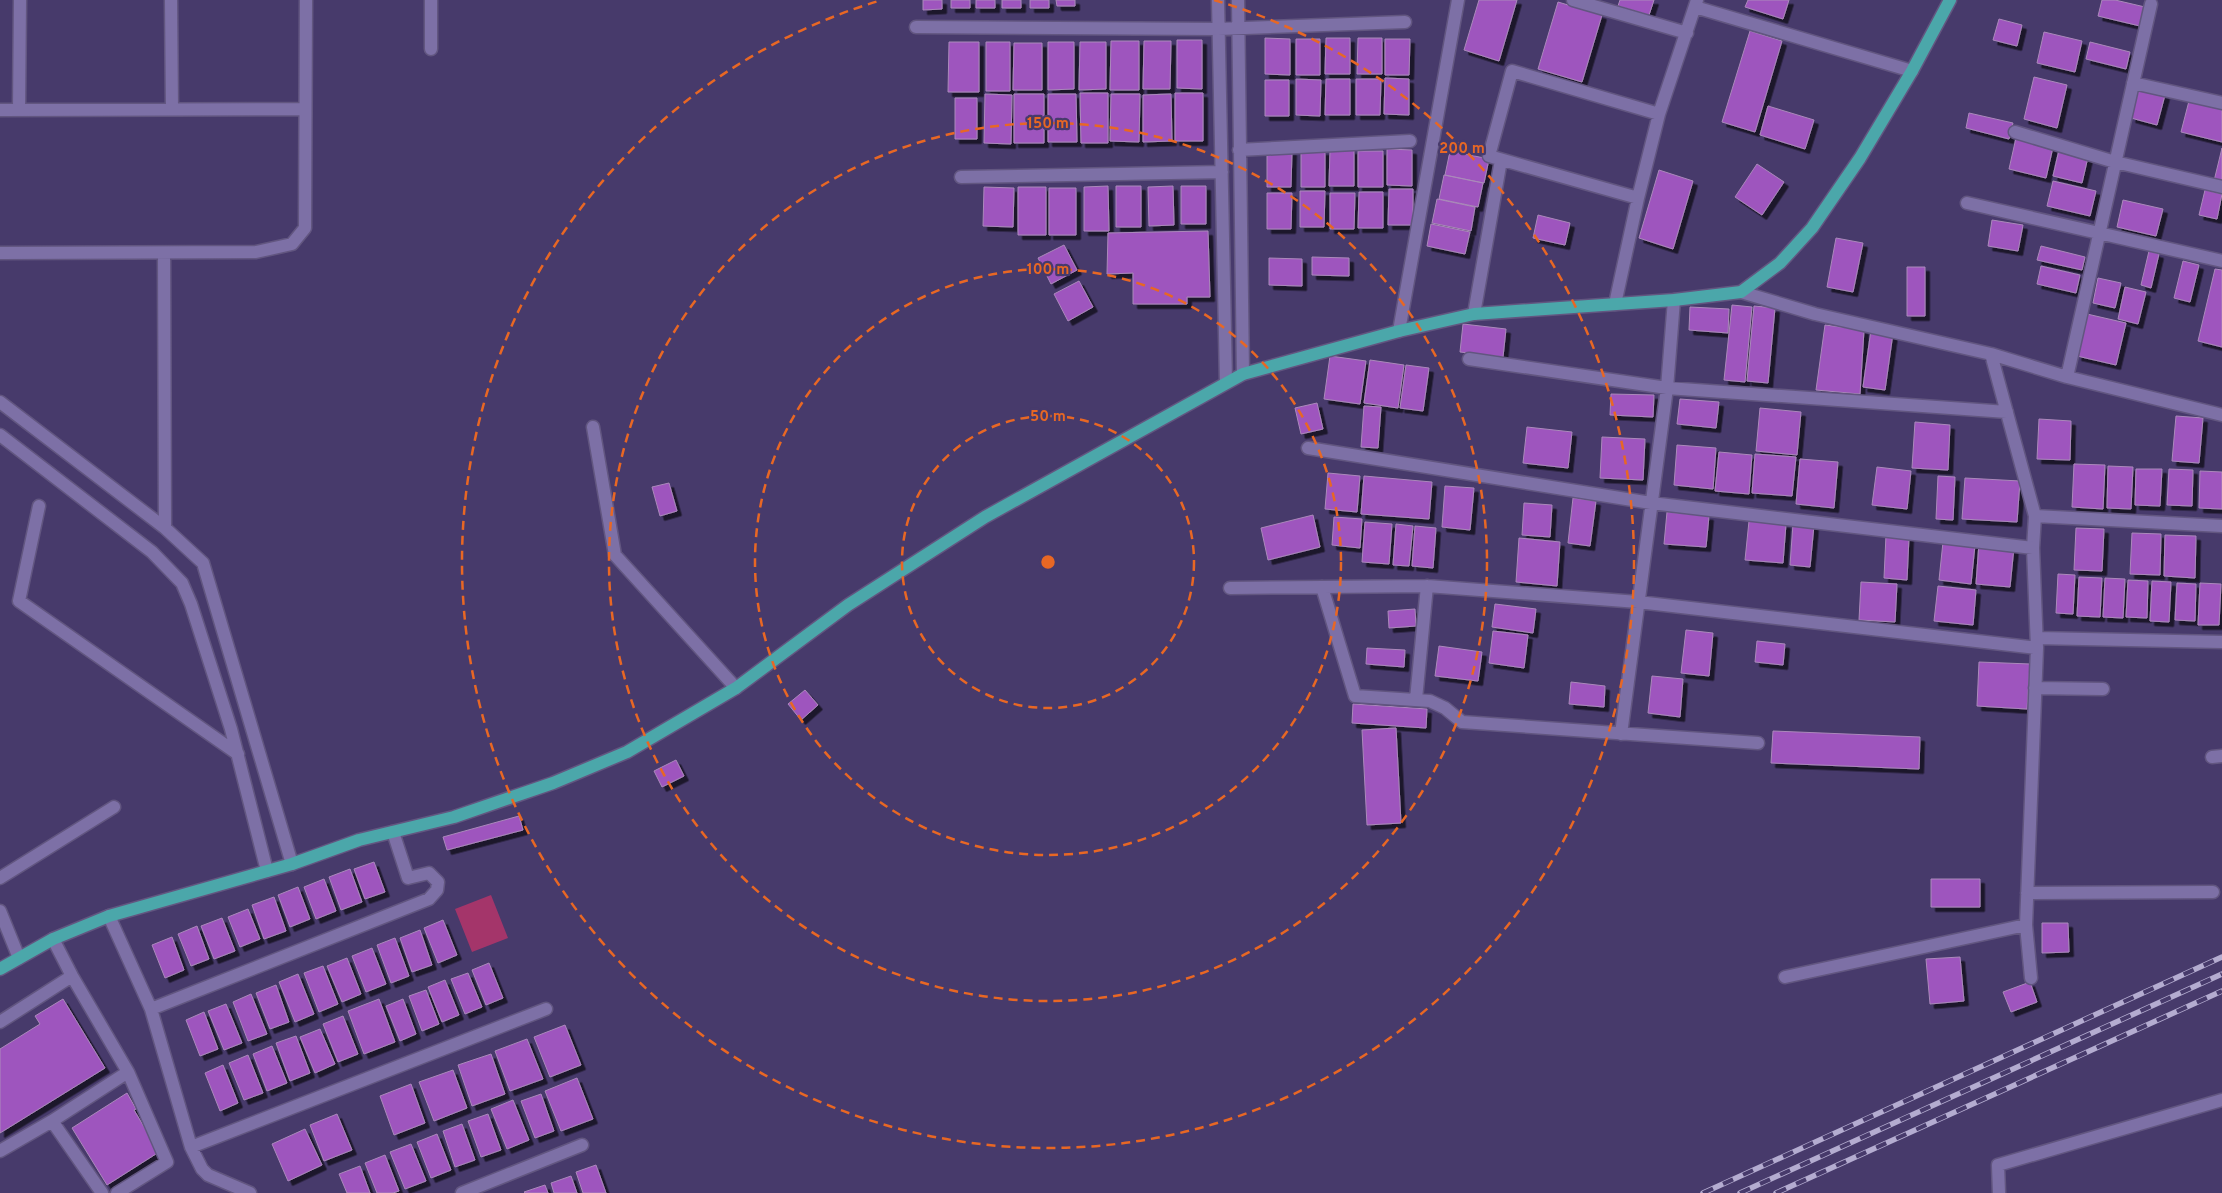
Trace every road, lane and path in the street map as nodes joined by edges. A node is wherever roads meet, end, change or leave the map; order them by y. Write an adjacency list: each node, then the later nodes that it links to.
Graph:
1 (20, 0): 23 (street)
2 (171, 0): 21 (street)
3 (306, 0): 24 (street)
4 (431, 0): 17 (street)
5 (1218, 0): 15 (street)
6 (1238, 0): 14 (street)
7 (1458, 0): 44 (street)
8 (1573, 0): 16 (street)
9 (1950, 0): 18 (main road)
10 (1696, 4): 16 (street); 18 (street)
11 (2151, 4): 19 (street)
12 (1405, 22): 14 (street)
13 (916, 27): 15 (street)
14 (1238, 27): 15 (street); 28 (street)
15 (1218, 29): 31 (street)
16 (1686, 33): 25 (street)
17 (431, 50)
18 (1912, 71): 40 (main road)
19 (2133, 83): 20 (street); 30 (street)
20 (2222, 103)
21 (172, 109): 23 (street); 24 (street)
22 (0, 110): 23 (street)
23 (19, 110)
24 (304, 110): 38 (street)
25 (1659, 114): 29 (street); 34 (street)
26 (2015, 132): 30 (street)
27 (1410, 141): 28 (street)
28 (1239, 150): 47 (street)
29 (1501, 160): 34 (street); 43 (street)
30 (2115, 162): 33 (street); 36 (street)
31 (1222, 172): 32 (street); 49 (street)
32 (961, 177)
33 (2222, 188)
34 (1638, 198): 42 (street)
35 (1966, 203): 36 (street)
36 (2099, 234): 39 (street); 48 (street)
37 (0, 253): 38 (street)
38 (164, 253): 61 (street)
39 (2222, 261)
40 (1741, 292): 41 (main road); 45 (street)
41 (1674, 300): 42 (main road); 50 (street)
42 (1615, 304): 43 (main road)
43 (1474, 314): 44 (main road)
44 (1399, 331): 47 (main road)
45 (1991, 354): 48 (street); 52 (street)
46 (1469, 359): 50 (street)
47 (1243, 374): 49 (main road)
48 (2067, 377): 53 (street)
49 (1226, 382): 69 (main road)
50 (1667, 388): 52 (street); 57 (street)
51 (0, 402): 61 (street)
52 (2007, 412): 59 (street)
53 (2222, 415)
54 (593, 427): 69 (street)
55 (0, 435): 75 (street)
56 (1308, 448): 57 (street)
57 (1651, 503): 62 (street); 66 (street)
58 (39, 506): 75 (street)
59 (2035, 516): 60 (street); 62 (street)
60 (2222, 526)
61 (165, 528): 78 (street)
62 (2033, 548): 68 (street)
63 (1427, 586): 64 (street); 66 (street); 72 (street)
64 (1322, 587): 65 (street); 72 (street)
65 (1230, 588)
66 (1638, 602): 68 (street); 73 (street)
67 (2222, 642): 68 (street)
68 (2036, 643): 70 (street)
69 (736, 688): 77 (main road)
70 (2035, 688): 71 (street); 82 (street)
71 (2103, 689)
72 (1416, 699): 73 (street)
73 (1621, 734): 74 (street)
74 (1758, 743)
75 (238, 754): 79 (street)
76 (114, 807): 80 (street)
77 (393, 832): 78 (main road); 92 (street)
78 (292, 864): 79 (main road)
79 (267, 871): 84 (main road)
80 (0, 878)
81 (2213, 892): 82 (street)
82 (2028, 893): 85 (street)
83 (0, 911): 87 (street)
84 (109, 916): 86 (main road); 92 (street)
85 (2026, 925): 90 (street); 91 (street)
86 (54, 939): 87 (main road); 89 (street)
87 (20, 958): 88 (main road)
88 (0, 969)
89 (72, 976): 94 (street); 95 (street)
90 (1785, 977)
91 (2031, 978)
92 (151, 1009): 99 (street)
93 (546, 1009): 99 (street)
94 (0, 1022)
95 (128, 1072): 97 (street); 102 (street)
96 (2222, 1100): 105 (street)
97 (52, 1121): 100 (street); 101 (street)
98 (582, 1145): 104 (street)
99 (191, 1147): 103 (street)
100 (0, 1151)
101 (102, 1193)
102 (116, 1193)
103 (250, 1193)
104 (462, 1193)
105 (1999, 1193)

